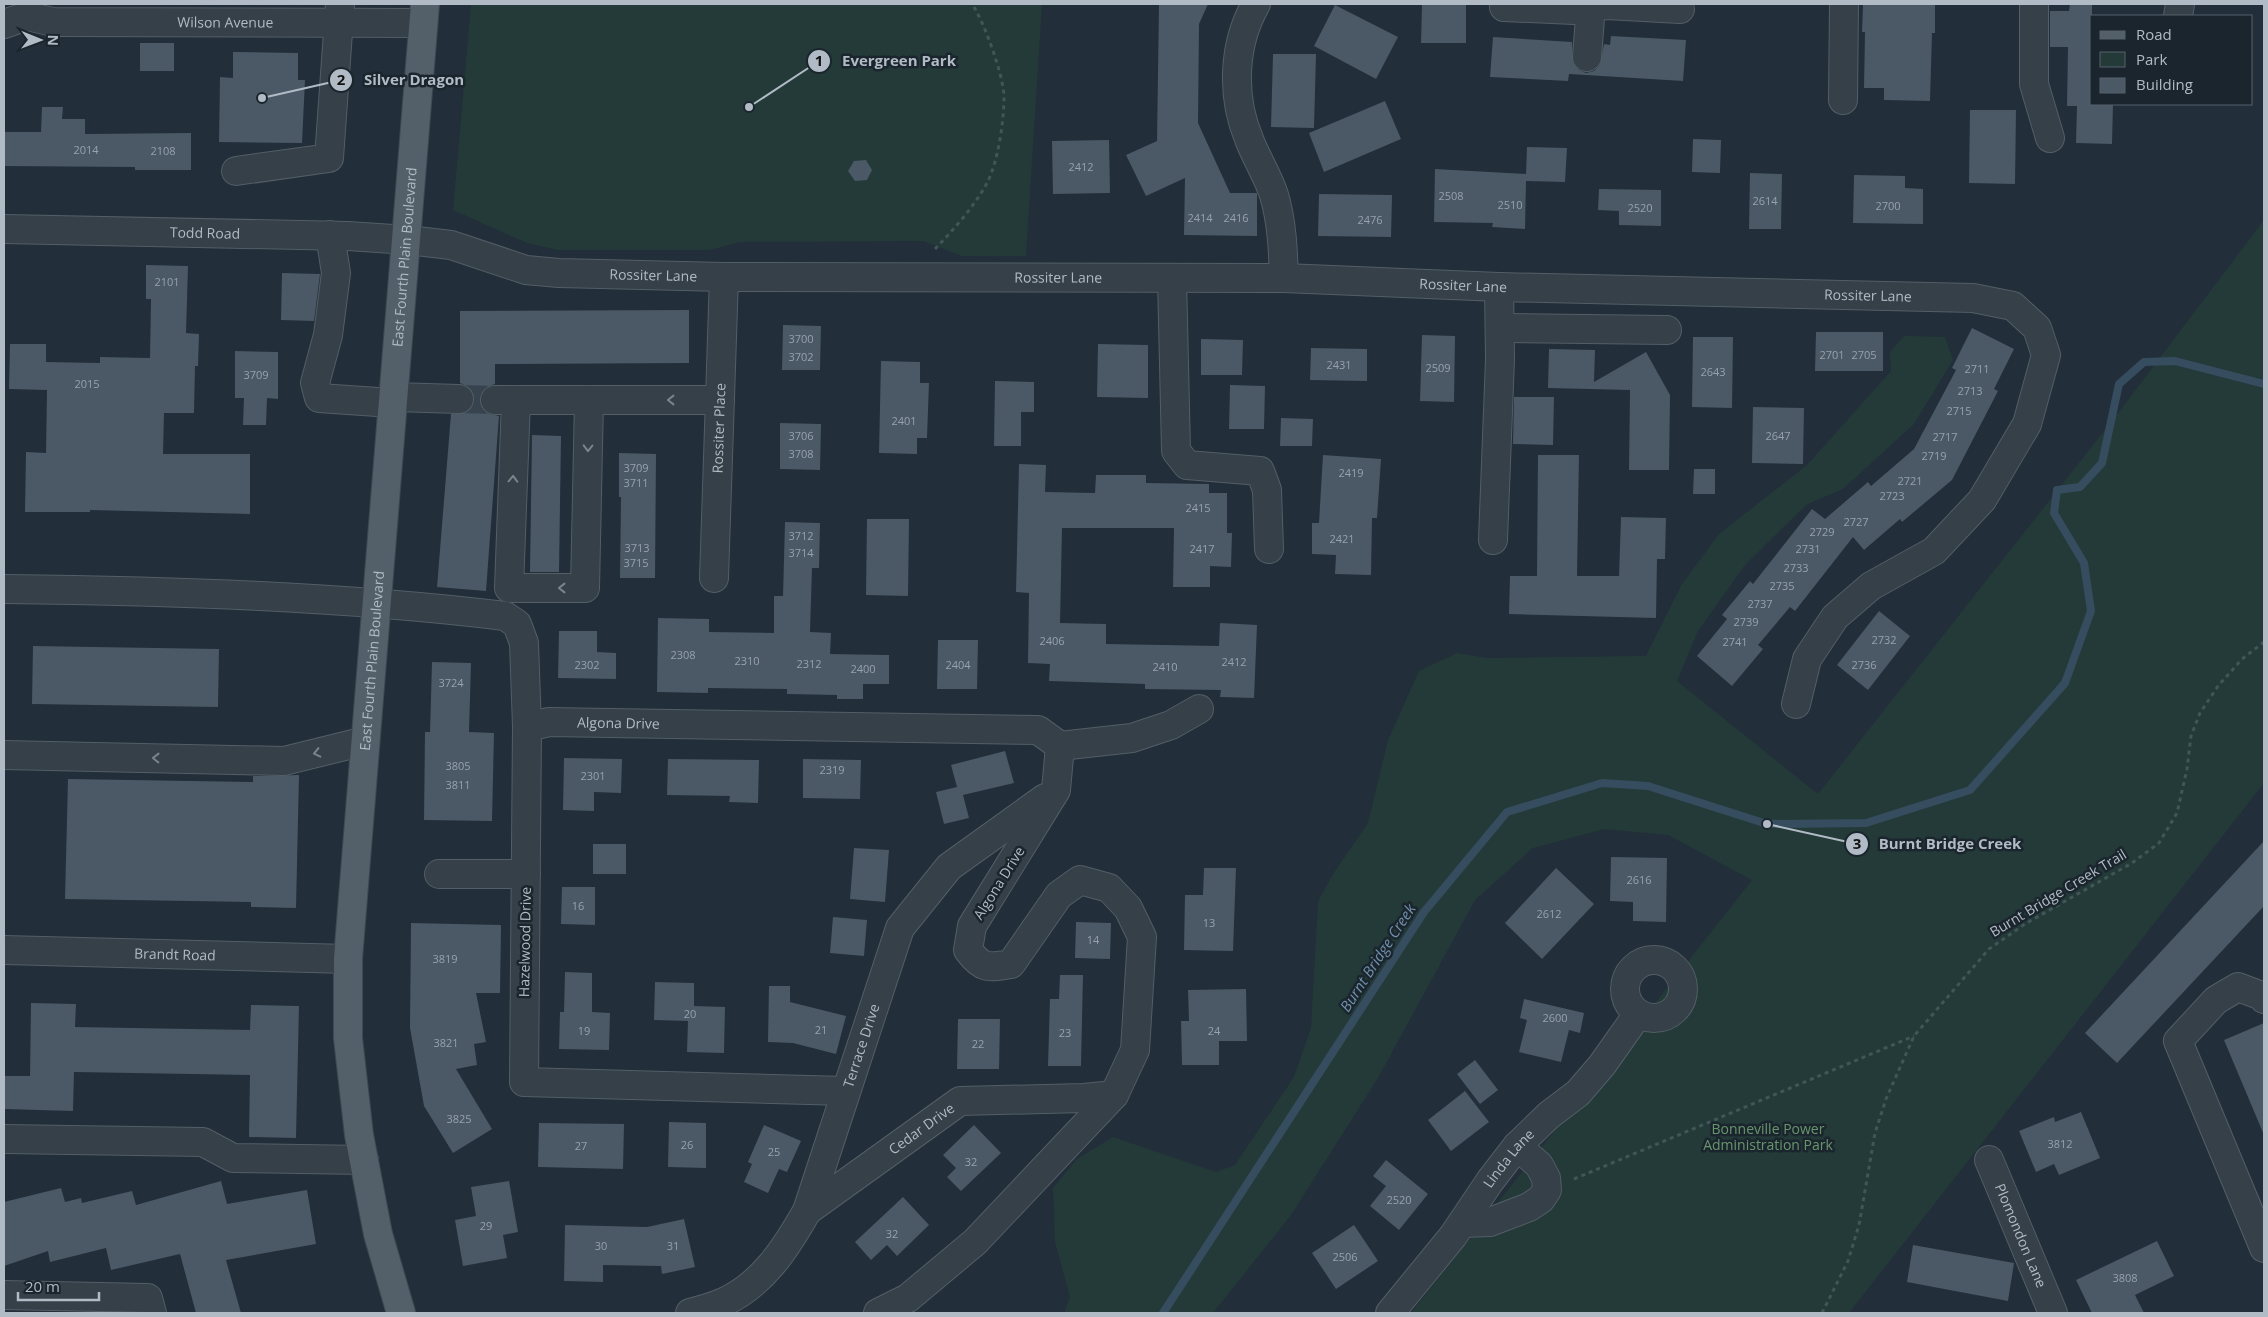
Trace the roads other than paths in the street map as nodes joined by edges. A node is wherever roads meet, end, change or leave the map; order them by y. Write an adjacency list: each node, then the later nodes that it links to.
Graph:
1 (1256, 4): 21 (street)
2 (1844, 4): 13 (street)
3 (2034, 4): 14 (street)
4 (1590, 5): 5 (street); 6 (street); 12 (street)
5 (1504, 7)
6 (1680, 9)
7 (223, 13): 8 (street, Wilson Avenue); 11 (street, Wilson Avenue)
8 (259, 13): 9 (street, Wilson Avenue)
9 (340, 13): 10 (street, Wilson Avenue); 15 (street)
10 (424, 14): 18 (main road, East Fourth Plain Boulevard)
11 (18, 15)
12 (1587, 58)
13 (1843, 100)
14 (2050, 138)
15 (236, 171)
16 (4, 229): 17 (street, Todd Road)
17 (330, 236): 18 (street, Todd Road); 26 (street)
18 (408, 240): 19 (street, Rossiter Lane); 26 (main road, East Fourth Plain Boulevard)
19 (724, 277): 20 (street, Rossiter Lane); 28 (street, Rossiter Place)
20 (1172, 278): 21 (street, Rossiter Lane); 30 (street)
21 (1284, 278): 22 (street, Rossiter Lane)
22 (1499, 287): 23 (street); 34 (street, Rossiter Lane)
23 (1500, 328): 24 (street); 29 (street)
24 (1667, 330)
25 (459, 399): 26 (street)
26 (393, 400): 33 (main road, East Fourth Plain Boulevard)
27 (589, 400): 27 (street, one-way to 27); 28 (street, one-way to 27)
28 (720, 400): 31 (street, Rossiter Place)
29 (1493, 540)
30 (1270, 549)
31 (714, 578)
32 (4, 589): 33 (street, Hazelwood Drive)
33 (377, 603): 36 (street, Hazelwood Drive); 37 (main road, East Fourth Plain Boulevard)
34 (1796, 704)
35 (1200, 709): 38 (street)
36 (527, 727): 38 (street, Algona Drive); 42 (street, Hazelwood Drive)
37 (365, 741): 39 (street, one-way to 39); 44 (main road, East Fourth Plain Boulevard)
38 (1060, 746): 40 (street, Algona Drive)
39 (4, 755)
40 (1056, 790): 47 (street, Terrace Drive); 48 (street, Algona Drive)
41 (439, 874): 42 (street)
42 (526, 874): 47 (street, Hazelwood Drive)
43 (4, 950): 44 (street, Brandt Road)
44 (348, 959): 51 (main road, East Fourth Plain Boulevard)
45 (2260, 989): 55 (street)
46 (1638, 1014): 50 (street, Linda Lane)
47 (846, 1091): 53 (street, Terrace Drive)
48 (1114, 1095): 53 (street, Cedar Drive); 60 (street, Algona Drive)
49 (4, 1139): 51 (street)
50 (1517, 1146): 54 (street, Linda Lane); 54 (street)
51 (364, 1160): 58 (main road, East Fourth Plain Boulevard)
52 (1989, 1160): 62 (street, Plomondon Lane)
53 (807, 1211): 59 (street, Terrace Drive)
54 (1462, 1223): 61 (street, Linda Lane)
55 (2264, 1248)
56 (4, 1296): 57 (street)
57 (152, 1313)
58 (401, 1313)
59 (690, 1313)
60 (878, 1313)
61 (1390, 1313)
62 (2053, 1313)

